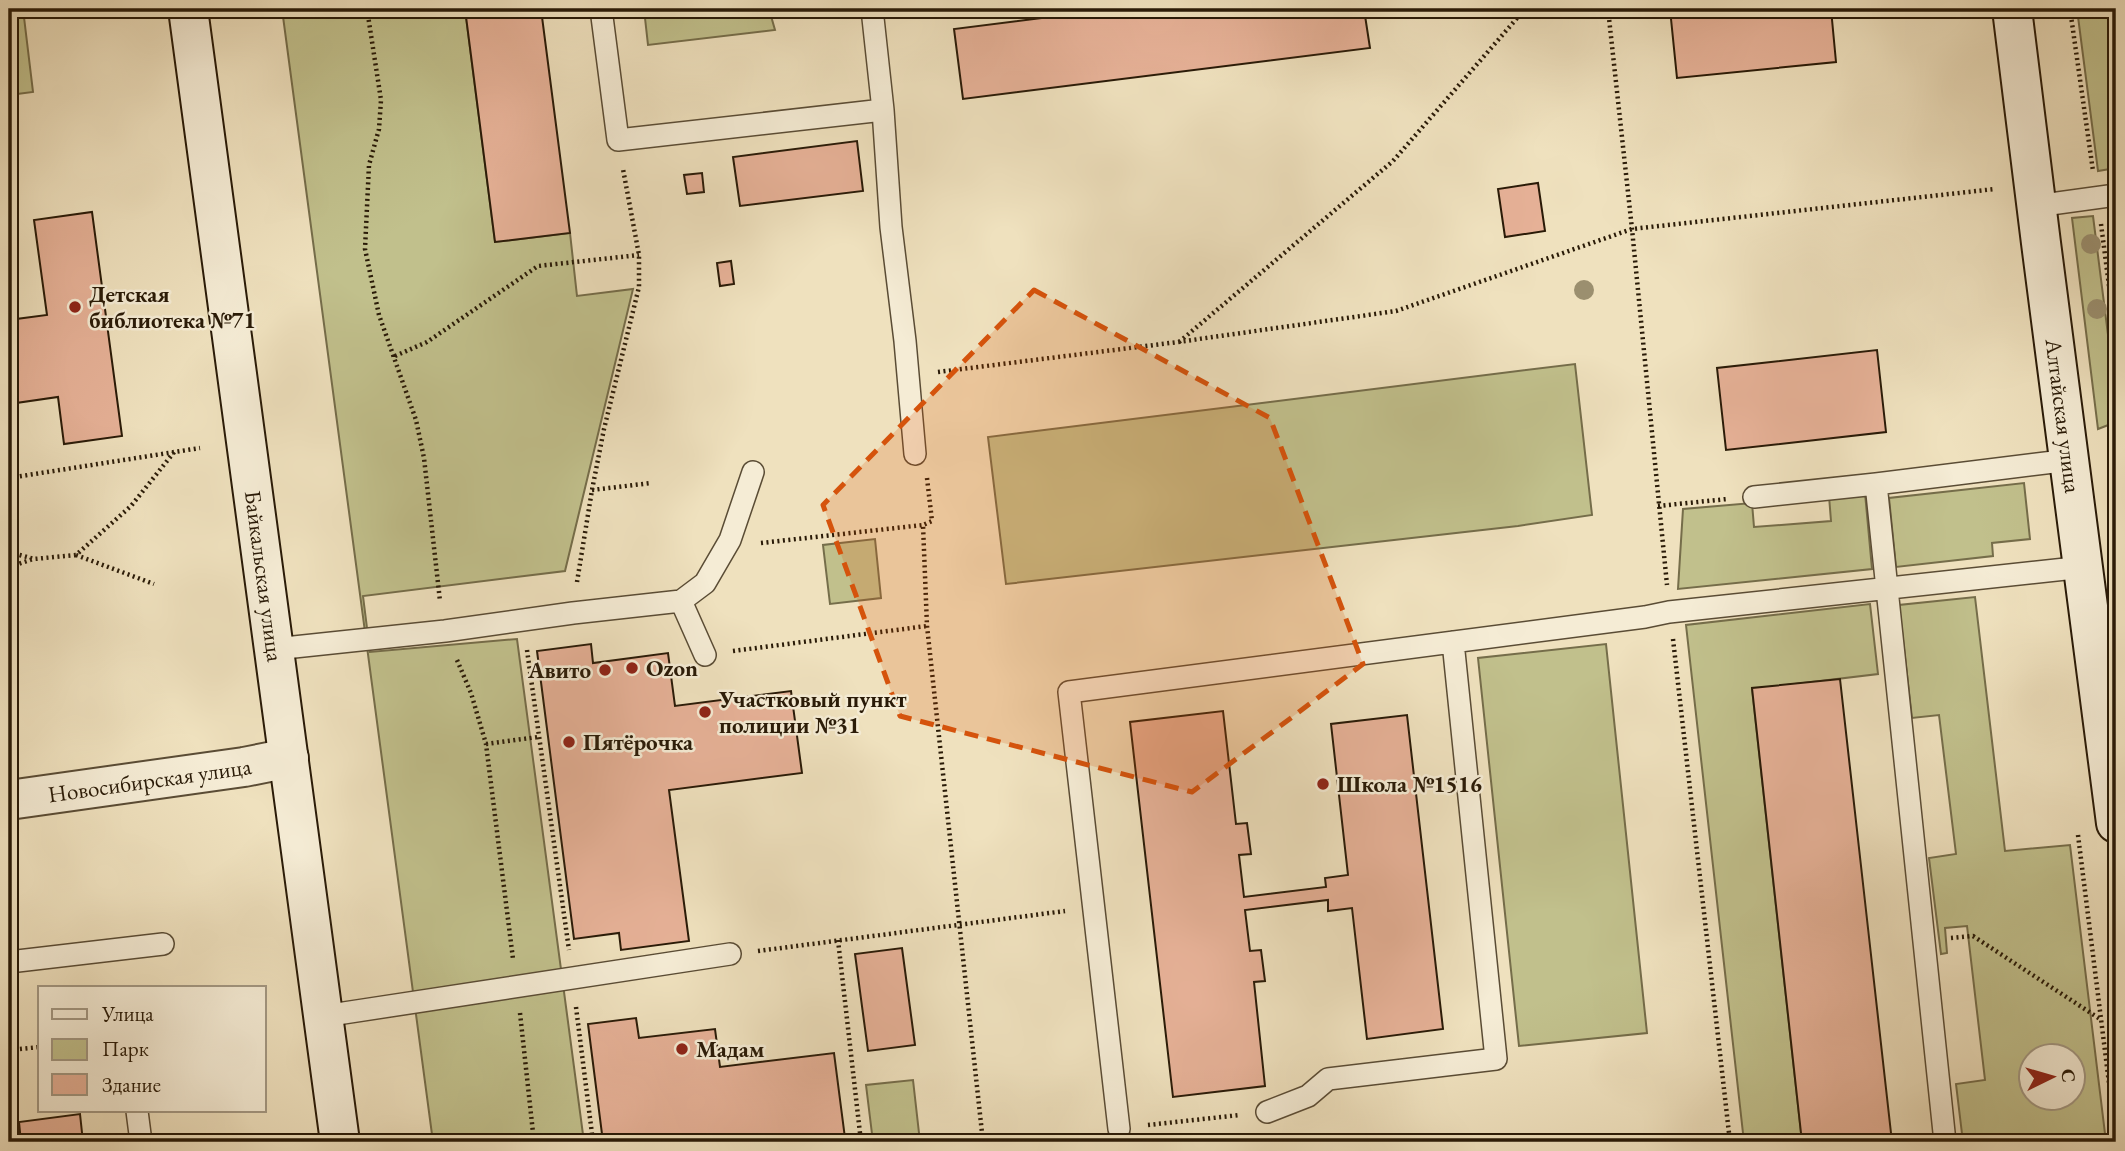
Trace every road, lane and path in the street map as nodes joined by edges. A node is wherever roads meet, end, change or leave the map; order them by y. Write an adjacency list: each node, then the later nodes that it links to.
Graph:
1 (188, 9): 47 (street, Байкальская улица)
2 (367, 9): 18 (path)
3 (601, 9): 10 (lane)
4 (872, 9): 9 (lane)
5 (1525, 9): 17 (path)
6 (1608, 9): 14 (path)
7 (2012, 9): 13 (street, Алтайская улица)
8 (2070, 9): 12 (path)
9 (883, 110): 10 (lane); 23 (lane)
10 (618, 141): 15 (path)
11 (1995, 189): 14 (path)
12 (2107, 196): 13 (lane); 16 (path)
13 (2036, 206): 22 (street, Алтайская улица)
14 (1632, 229): 17 (path); 30 (path)
15 (639, 256): 18 (path); 28 (path)
16 (2116, 340)
17 (1178, 342): 19 (path)
18 (395, 356): 45 (path)
19 (931, 373)
20 (200, 447): 21 (path)
21 (175, 451): 25 (path); 34 (path)
22 (2070, 460): 27 (lane); 37 (street, Алтайская улица)
23 (921, 461): 31 (path)
24 (753, 472): 32 (lane)
25 (9, 478)
26 (651, 483): 28 (path)
27 (1876, 484): 29 (lane); 39 (lane)
28 (592, 490): 41 (path)
29 (1754, 496): 30 (path)
30 (1658, 506): 42 (path)
31 (923, 525): 32 (path); 44 (path)
32 (726, 547): 40 (lane)
33 (9, 552): 35 (path)
34 (76, 555): 35 (path); 38 (path)
35 (34, 559): 36 (path)
36 (9, 567)
37 (2084, 567): 39 (lane); 53 (street, Алтайская улица)
38 (154, 584)
39 (1886, 589): 42 (lane); 57 (lane)
40 (681, 601): 41 (lane); 48 (lane)
41 (572, 612): 43 (lane)
42 (1670, 612): 46 (lane); 76 (path)
43 (523, 621): 45 (lane); 49 (path)
44 (926, 626): 48 (path); 55 (path)
45 (445, 631): 47 (lane); 50 (path)
46 (1453, 642): 54 (lane); 68 (lane)
47 (275, 649): 51 (street, Байкальская улица)
48 (705, 655)
49 (538, 737): 50 (path); 61 (path)
50 (485, 744): 62 (path)
51 (289, 758): 52 (street, Новосибирская улица); 63 (street, Байкальская улица)
52 (9, 800)
53 (2116, 823)
54 (1094, 907): 55 (path); 69 (lane)
55 (959, 924): 56 (path); 75 (path)
56 (838, 940): 59 (path); 74 (path)
57 (1924, 940): 64 (path); 77 (lane)
58 (163, 944): 60 (lane)
59 (730, 954): 61 (lane)
60 (9, 962)
61 (573, 979): 62 (lane); 73 (path)
62 (517, 987): 63 (lane); 72 (path)
63 (324, 1017): 71 (street, Байкальская улица)
64 (2101, 1019)
65 (38, 1047): 66 (path)
66 (9, 1050)
67 (137, 1112): 70 (lane)
68 (1267, 1112): 69 (path)
69 (1119, 1129)
70 (141, 1142)
71 (341, 1142)
72 (534, 1142)
73 (593, 1142)
74 (861, 1142)
75 (983, 1142)
76 (1730, 1142)
77 (1945, 1142)

